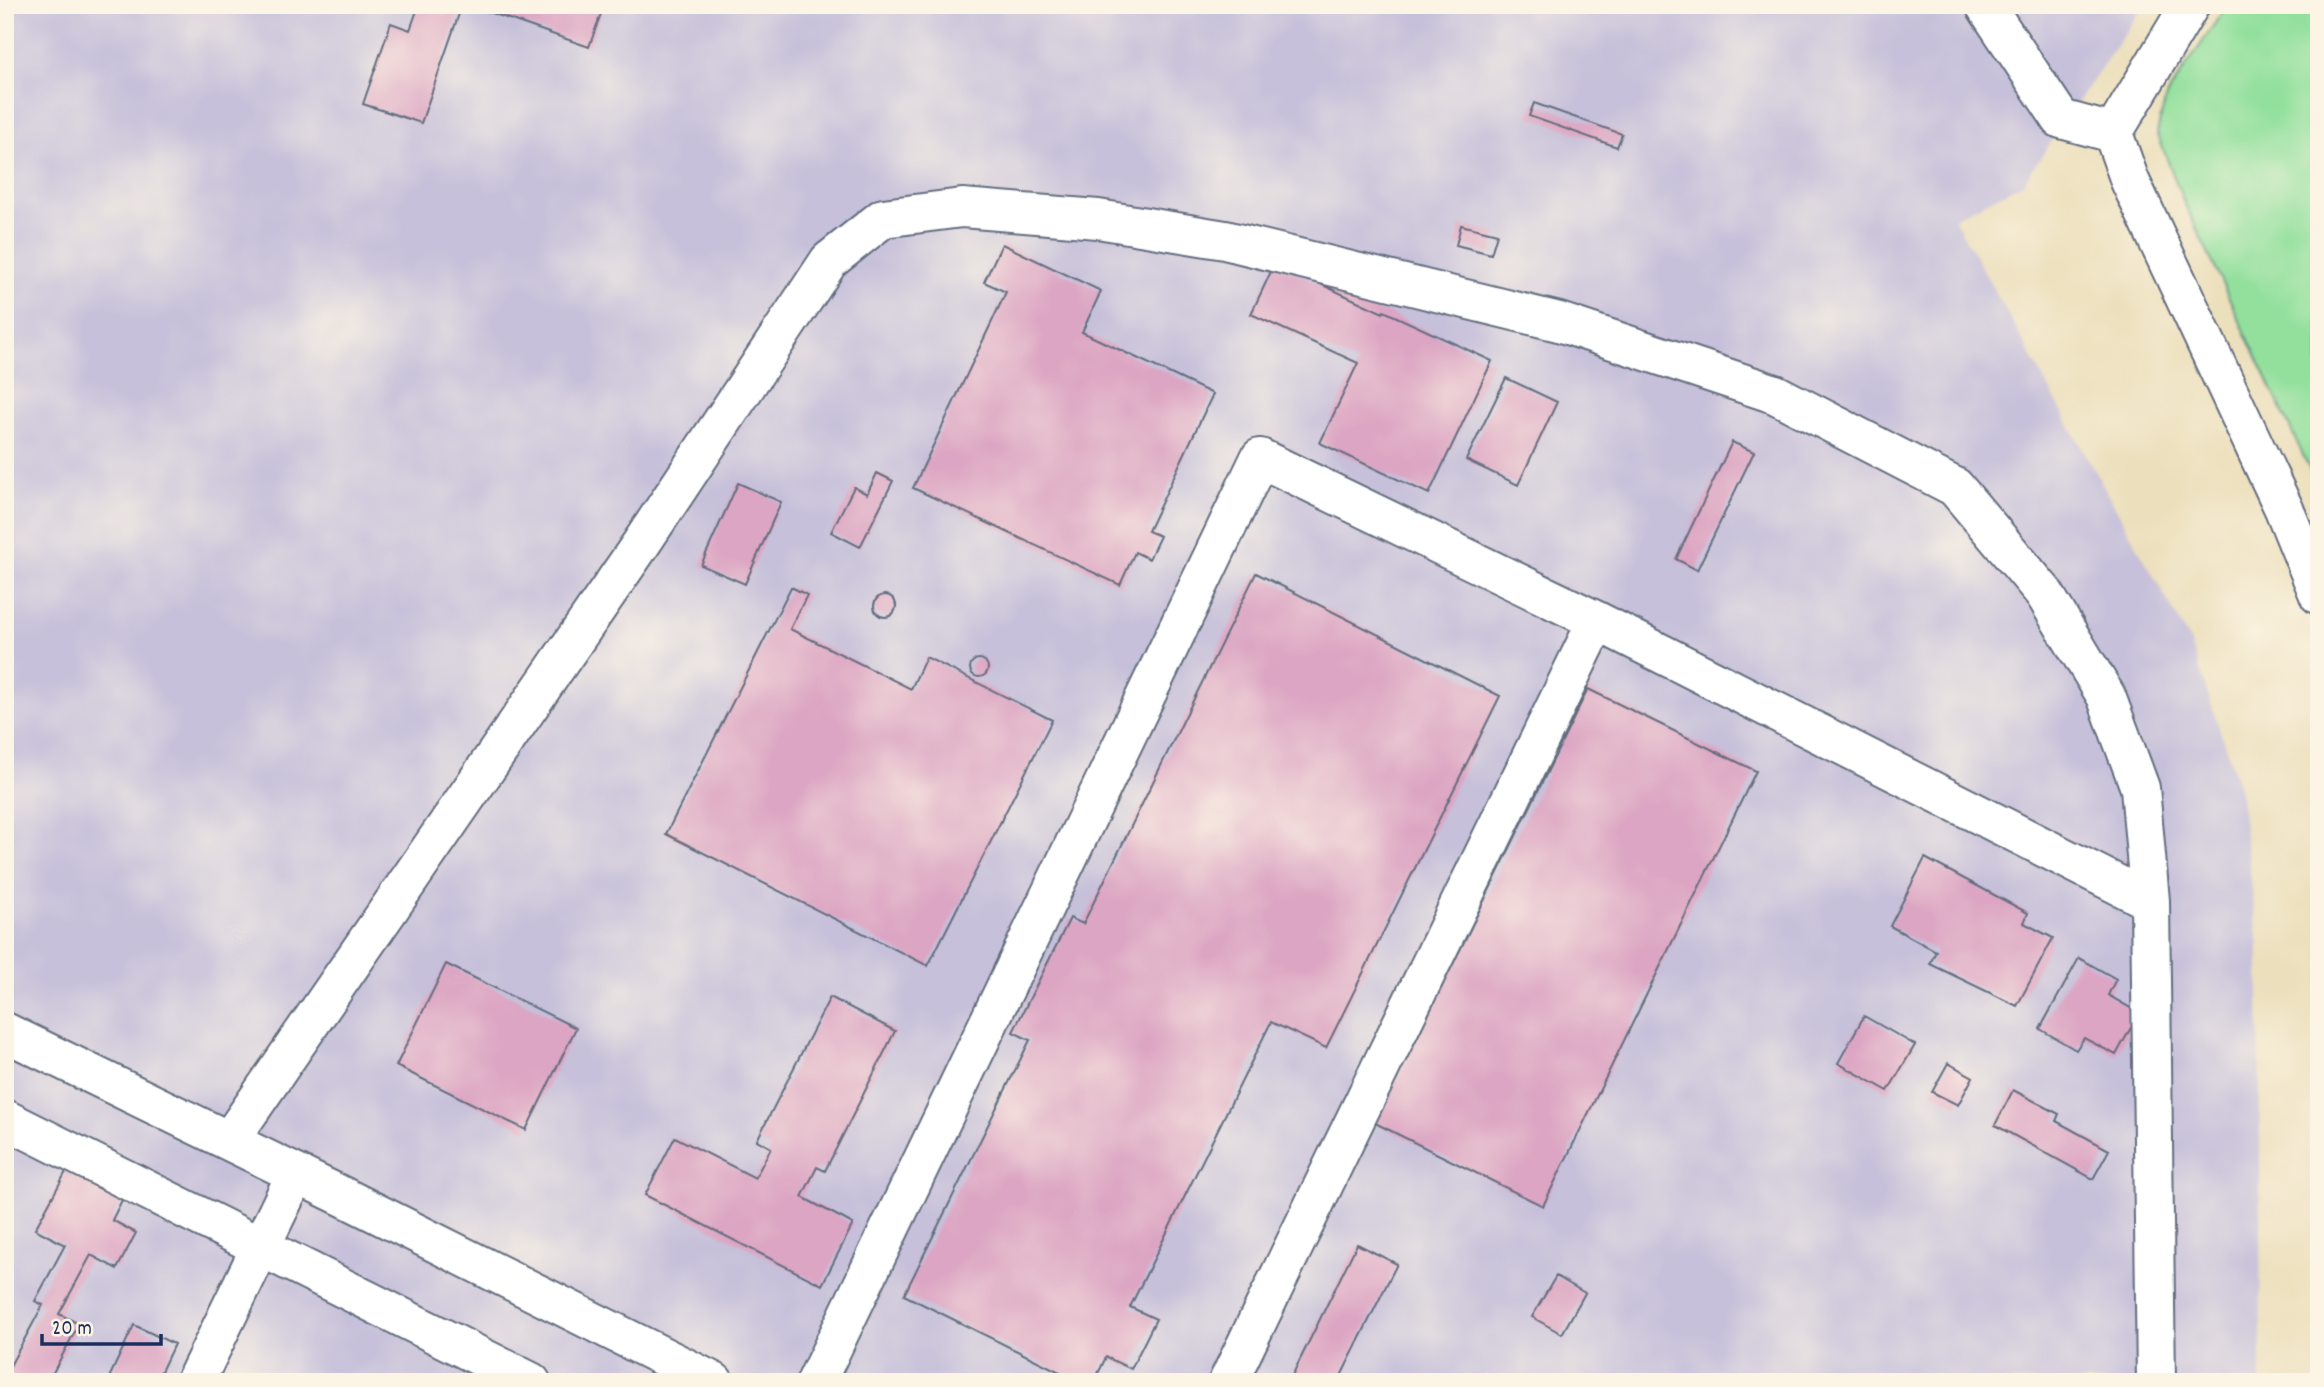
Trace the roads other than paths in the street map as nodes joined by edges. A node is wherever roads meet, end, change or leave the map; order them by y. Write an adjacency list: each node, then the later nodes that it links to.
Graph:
1 (1985, 5): 3 (street)
2 (2190, 5): 3 (street)
3 (2113, 133): 4 (street)
4 (2319, 595)
5 (1597, 621): 6 (street); 15 (street); 16 (street)
6 (2150, 901): 9 (street); 17 (street)
7 (5, 1032): 9 (street)
8 (5, 1119): 11 (street)
9 (229, 1141): 10 (street)
10 (296, 1174): 11 (street); 14 (street)
11 (260, 1246): 12 (street); 13 (street)
12 (195, 1382)
13 (531, 1382)
14 (714, 1382)
15 (816, 1382)
16 (1228, 1382)
17 (2156, 1382)

